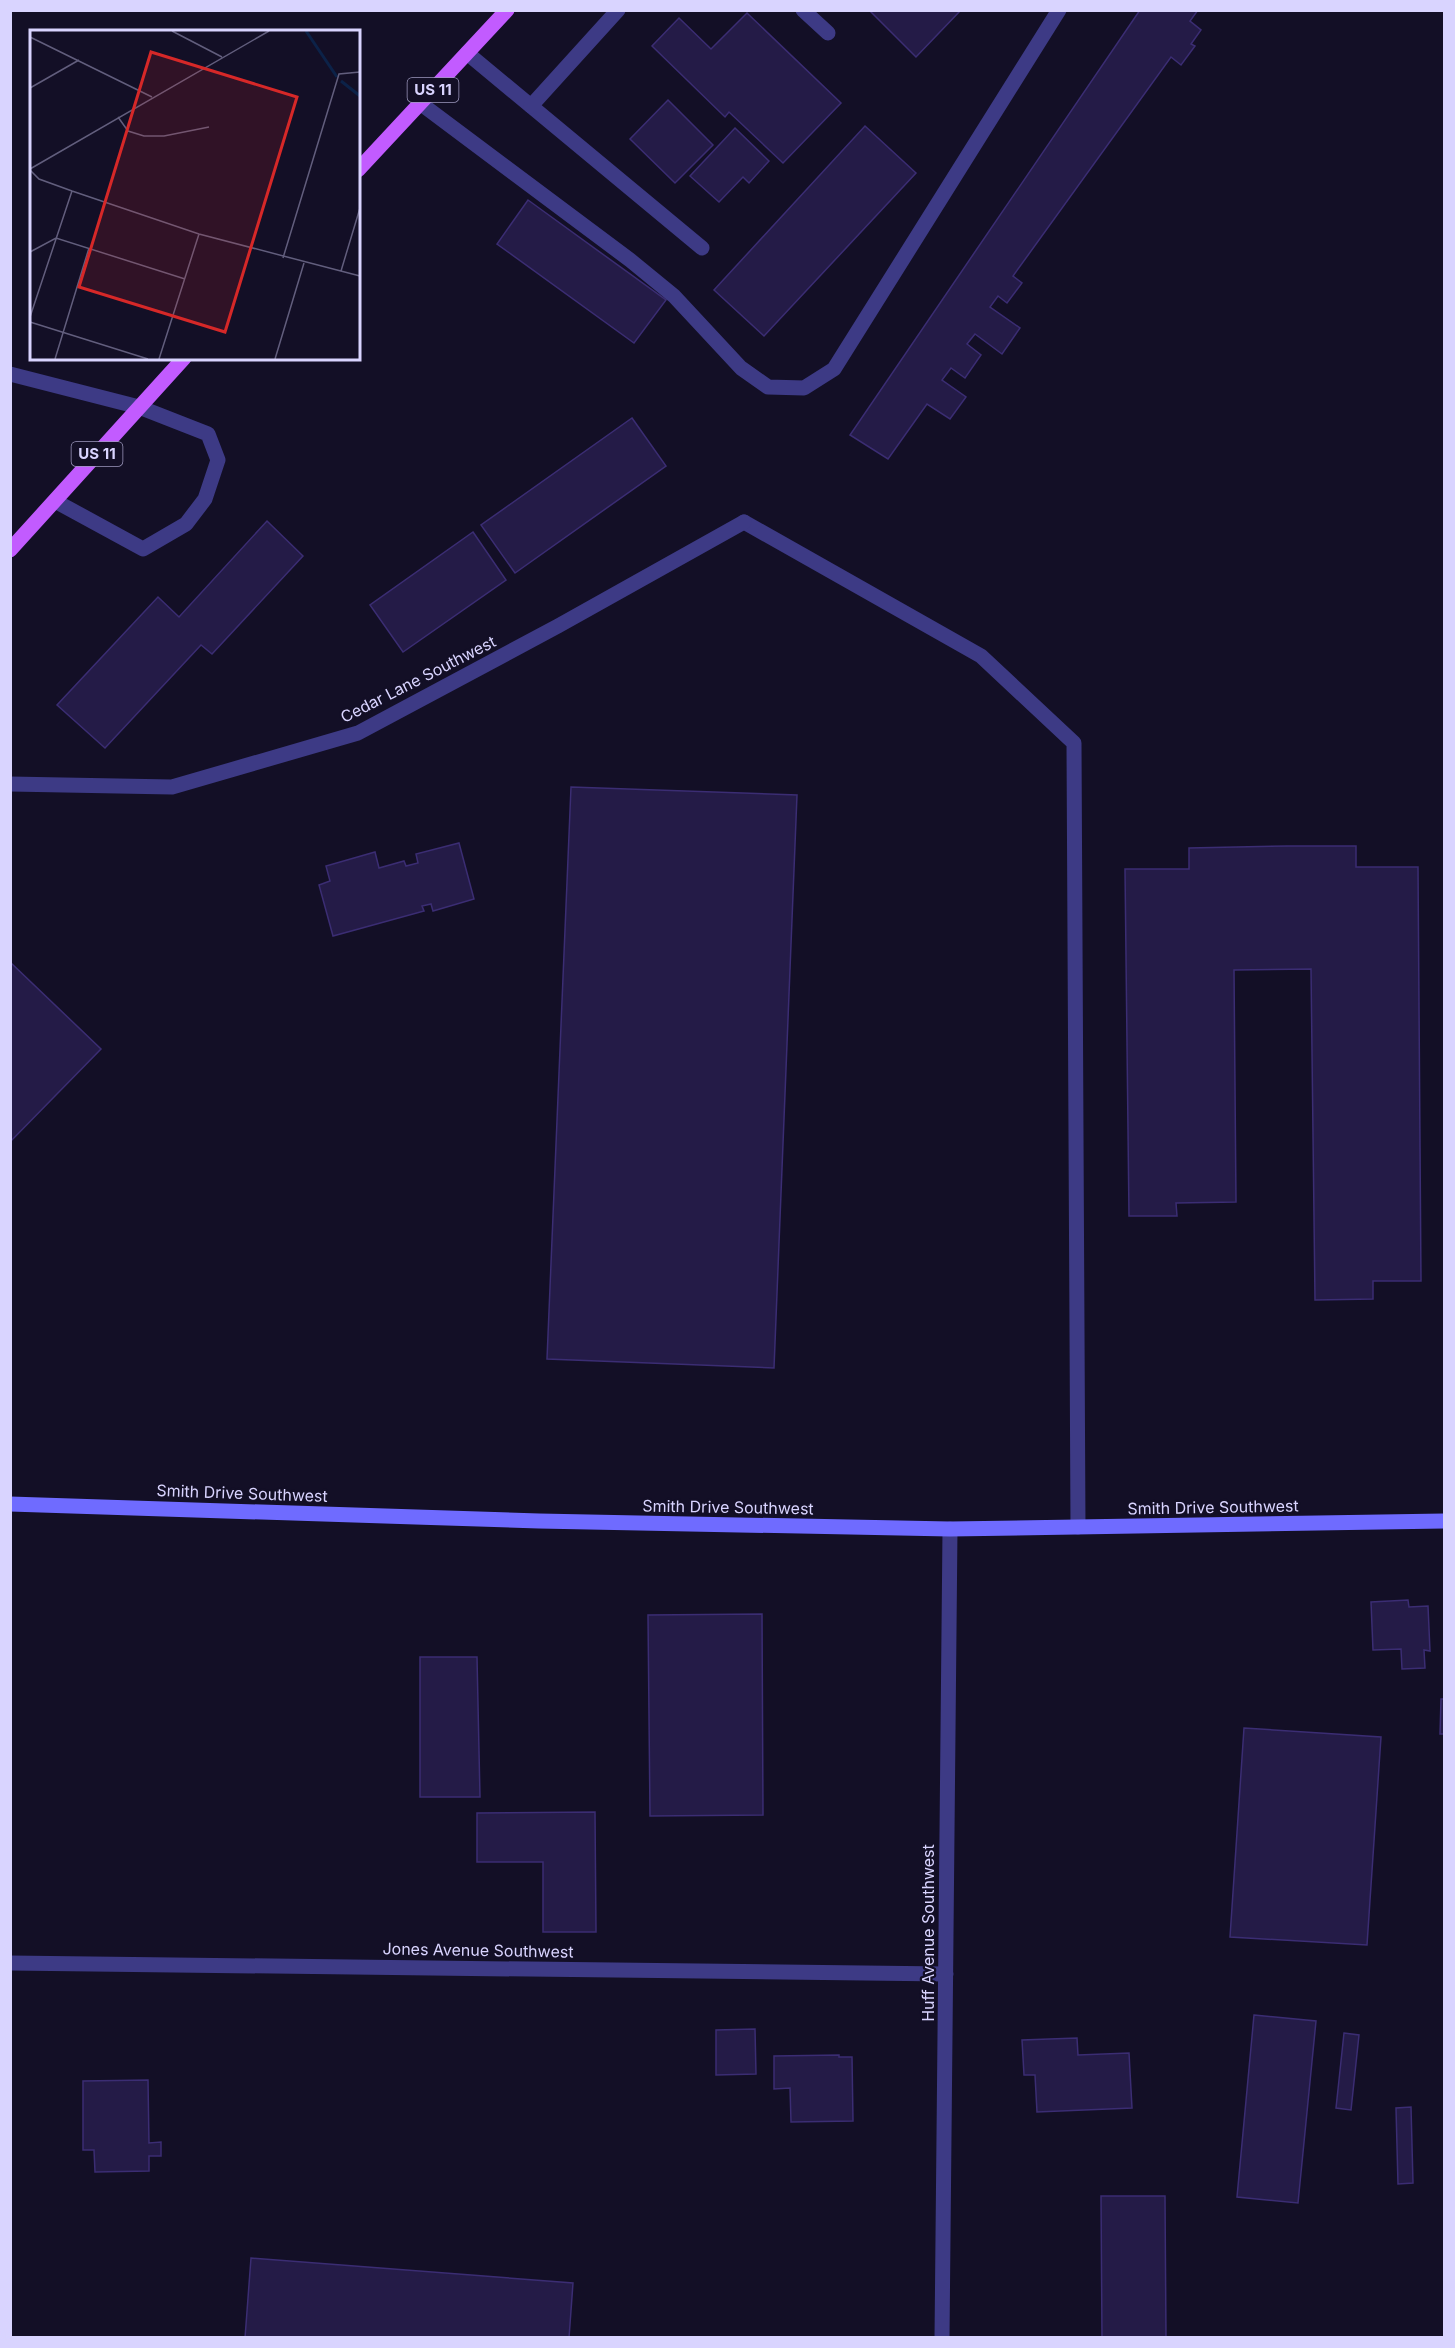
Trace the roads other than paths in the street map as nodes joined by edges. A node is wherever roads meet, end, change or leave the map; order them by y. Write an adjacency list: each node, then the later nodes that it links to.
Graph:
1 (507, 10): 6 (main road, US 11)
2 (618, 10): 8 (street)
3 (803, 10): 5 (street)
4 (1059, 10): 7 (street)
5 (828, 33)
6 (467, 53): 7 (main road, US 11); 8 (street)
7 (420, 103): 9 (main road, US 11)
8 (531, 106): 10 (street)
9 (360, 168)
10 (702, 248)
11 (182, 360): 13 (main road, US 11)
12 (10, 374): 13 (street)
13 (139, 407): 14 (main road, US 11); 14 (street)
14 (55, 501): 15 (main road, US 11)
15 (10, 550)
16 (10, 784): 19 (street, Cedar Lane Southwest)
17 (10, 1504): 20 (street, Smith Drive Southwest)
18 (1444, 1521): 19 (street, Smith Drive Southwest)
19 (1078, 1527): 20 (street, Smith Drive Southwest)
20 (950, 1529): 22 (street, Huff Avenue Southwest)
21 (10, 1963): 22 (street, Jones Avenue Southwest)
22 (946, 1974): 23 (street, Huff Avenue Southwest)
23 (942, 2337)

